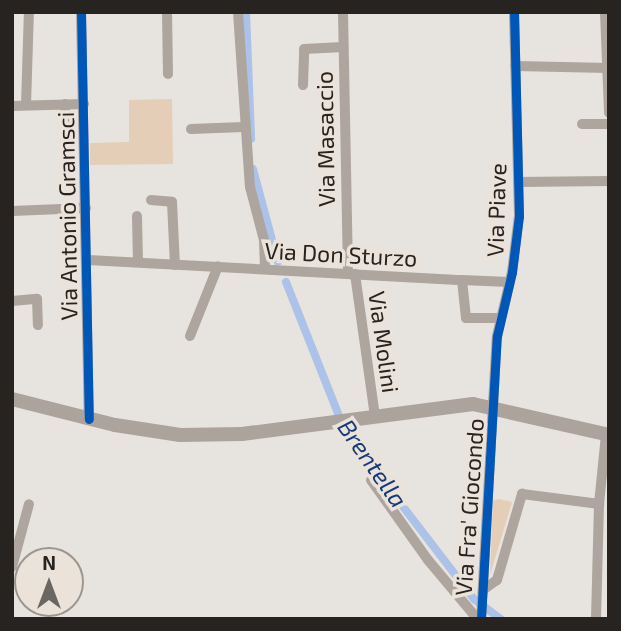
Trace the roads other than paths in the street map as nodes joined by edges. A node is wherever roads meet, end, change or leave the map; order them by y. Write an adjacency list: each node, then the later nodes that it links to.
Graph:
1 (29, 12): 15 (street)
2 (81, 12): 14 (street, Via Antonio Gramsci)
3 (167, 12): 11 (street)
4 (238, 12): 20 (street)
5 (343, 12): 8 (street, Via Masaccio)
6 (514, 12): 9 (street, Via Piave)
7 (605, 12): 10 (street)
8 (343, 47): 12 (street, Via Masaccio); 34 (street, Via Masaccio)
9 (515, 66): 10 (street); 24 (street, Via Piave)
10 (608, 68): 17 (street)
11 (168, 74)
12 (303, 85)
13 (65, 104): 14 (street, Via Antonio Gramsci); 15 (street, Via Antonio Gramsci); 22 (street, Via Antonio Gramsci)
14 (84, 104): 26 (street, Via Antonio Gramsci)
15 (26, 105): 16 (street, Via Antonio Gramsci)
16 (12, 106)
17 (609, 113)
18 (582, 124): 19 (street)
19 (609, 124)
20 (244, 127): 21 (street); 33 (street)
21 (191, 129)
22 (66, 151)
23 (609, 181): 24 (street)
24 (518, 182): 36 (street, Via Piave)
25 (151, 200): 31 (street)
26 (86, 208): 27 (street); 29 (street, Via Antonio Gramsci)
27 (12, 211)
28 (137, 216): 30 (street)
29 (88, 260): 30 (street, Via Don Sturzo); 44 (street, Via Antonio Gramsci)
30 (138, 262): 31 (street, Via Don Sturzo)
31 (175, 265): 32 (street, Via Don Sturzo)
32 (218, 266): 33 (street, Via Don Sturzo); 40 (street)
33 (265, 269): 34 (street, Via Don Sturzo)
34 (351, 273): 35 (street, Via Don Sturzo); 43 (street, Via Molini)
35 (463, 280): 36 (street, Via Don Sturzo); 38 (street)
36 (509, 282): 38 (street, Via Piave)
37 (12, 301): 39 (street)
38 (501, 318): 42 (street, Via Piave)
39 (38, 326)
40 (190, 336)
41 (12, 399): 44 (main road)
42 (495, 407): 43 (main road); 45 (main road); 50 (street, Via Fra' Giocondo)
43 (375, 416): 44 (main road)
44 (89, 419)
45 (608, 435): 48 (street)
46 (371, 480): 51 (street)
47 (29, 504): 49 (street)
48 (599, 504): 50 (street); 52 (street)
49 (12, 567)
50 (483, 592): 51 (street, Via Fra' Giocondo)
51 (482, 613)
52 (596, 619)

